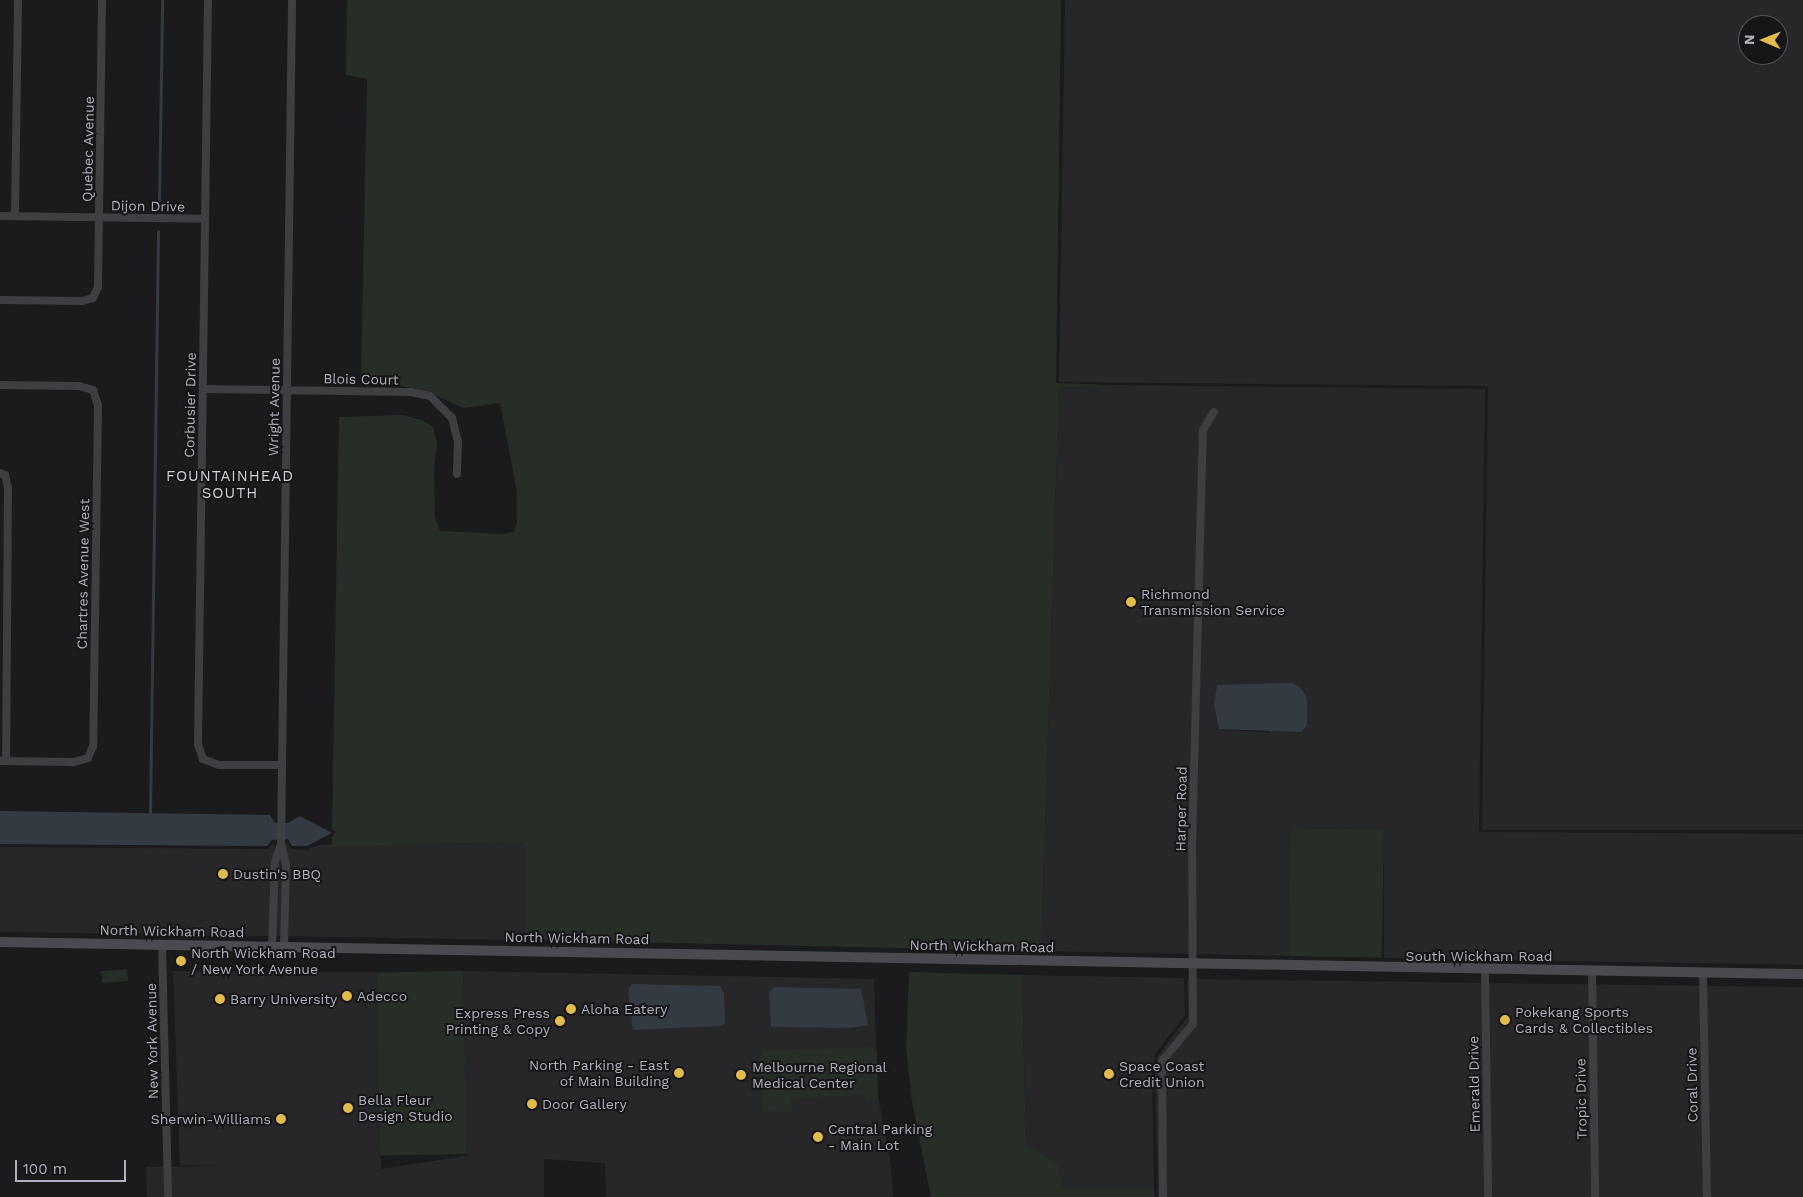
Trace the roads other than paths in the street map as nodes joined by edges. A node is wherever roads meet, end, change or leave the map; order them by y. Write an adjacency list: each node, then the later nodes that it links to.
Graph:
1 (18, 0): 6 (street)
2 (102, 0): 7 (street, Quebec Avenue)
3 (208, 0): 8 (street, Corbusier Drive)
4 (292, 0): 12 (street, Wright Avenue)
5 (0, 216): 6 (street, Dijon Drive)
6 (16, 216): 7 (street, Dijon Drive)
7 (100, 217): 8 (street, Dijon Drive); 9 (street, Quebec Avenue)
8 (205, 219): 11 (street, Corbusier Drive)
9 (0, 300)
10 (0, 385): 16 (street, Chartres Avenue West)
11 (203, 389): 12 (street, Blois Court); 17 (street, Corbusier Drive)
12 (287, 390): 15 (street, Blois Court); 17 (street, Wright Avenue)
13 (1214, 412): 24 (street, Harper Road)
14 (2, 474): 16 (street)
15 (457, 474)
16 (3, 761)
17 (282, 765): 18 (street, Wright Avenue)
18 (281, 844): 21 (street, Wright Avenue); 22 (street, Wright Avenue)
19 (0, 942): 20 (main road, North Wickham Road)
20 (162, 945): 21 (main road, North Wickham Road); 29 (street, New York Avenue)
21 (272, 947): 22 (main road, North Wickham Road)
22 (284, 947): 23 (main road, North Wickham Road)
23 (1154, 963): 24 (main road, South Wickham Road)
24 (1193, 964): 25 (main road, South Wickham Road); 30 (street, Harper Road)
25 (1485, 970): 26 (main road, South Wickham Road); 31 (street, Emerald Drive)
26 (1592, 970): 27 (main road, South Wickham Road); 32 (street, Tropic Drive)
27 (1703, 973): 28 (main road, South Wickham Road); 33 (street, Coral Drive)
28 (1803, 974)
29 (168, 1197)
30 (1164, 1197)
31 (1488, 1197)
32 (1595, 1197)
33 (1707, 1197)

